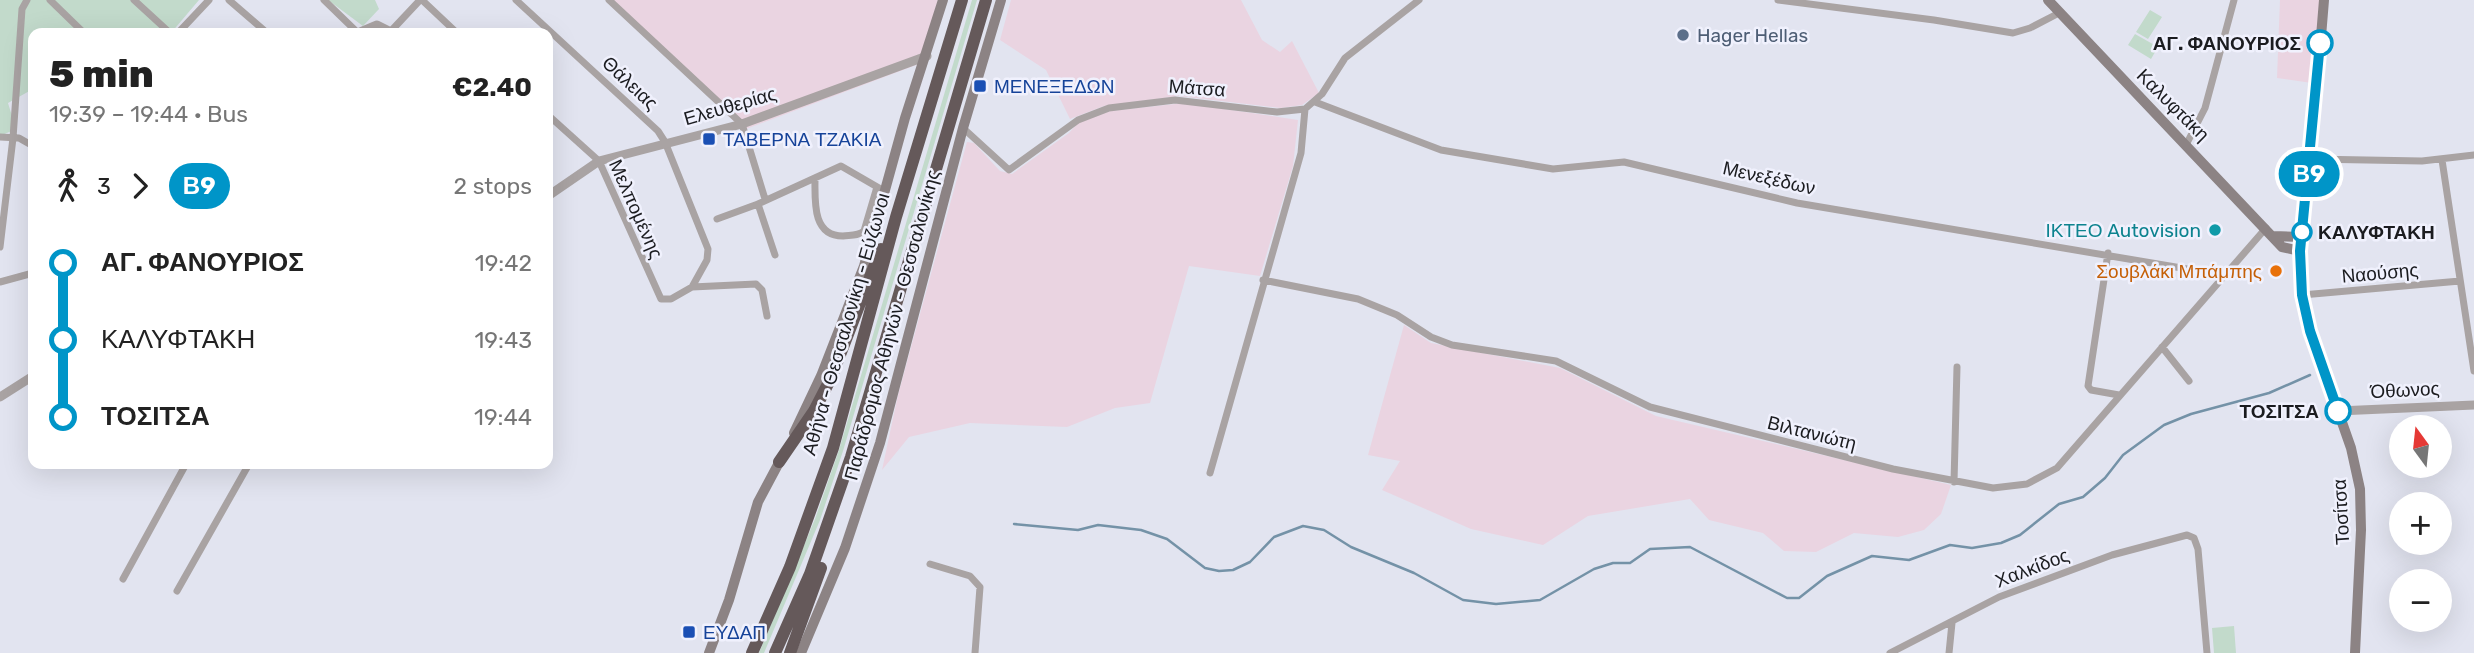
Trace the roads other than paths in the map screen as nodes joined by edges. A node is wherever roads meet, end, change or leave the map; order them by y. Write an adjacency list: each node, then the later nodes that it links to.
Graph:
1 (27, 0): 36 (street)
2 (50, 0): 20 (street)
3 (134, 0): 21 (street)
4 (209, 0): 22 (street)
5 (229, 0): 23 (street)
6 (324, 0): 24 (street)
7 (421, 0): 25 (street); 26 (street)
8 (516, 0): 27 (street, Θάλειας)
9 (609, 0): 33 (street)
10 (943, 0): 29 (main road)
11 (962, 0): 49 (highway, Αθήνα - Θεσσαλονίκη - Εύζωνοι)
12 (986, 0): 80 (highway)
13 (1001, 0): 34 (main road, Παράδρομος Αθηνών - Θεσσαλονίκης)
14 (1419, 0): 30 (street)
15 (1778, 0): 19 (street)
16 (2048, 0): 19 (main road, Καλυφτάκη)
17 (2234, 0): 39 (street)
18 (2324, 0): 41 (main road, Τοσίτσα)
19 (2059, 13): 39 (main road, Καλυφτάκη)
20 (79, 28)
21 (165, 28)
22 (182, 28)
23 (261, 28)
24 (353, 28)
25 (396, 28)
26 (452, 28)
27 (546, 28)
28 (553, 34): 38 (street, Θάλειας)
29 (927, 56): 33 (street, Ελευθερίας); 45 (main road)
30 (1315, 102): 31 (street); 55 (street, Μενεξέδων)
31 (1305, 109): 34 (street, Μάτσα); 59 (street)
32 (553, 120): 43 (street, Μελπομένης)
33 (742, 124): 38 (street, Ελευθερίας); 47 (street)
34 (963, 128): 90 (main road, Παράδρομος Αθηνών - Θεσσαλονίκης)
35 (0, 138): 36 (street)
36 (13, 138): 37 (street); 48 (street)
37 (28, 142)
38 (665, 142): 43 (street, Ελευθερίας); 62 (street, Θάλειας)
39 (2187, 143): 51 (main road, Καλυφτάκη)
40 (2474, 155): 42 (street)
41 (2311, 159): 42 (street); 52 (main road, Τοσίτσα)
42 (2442, 160): 60 (street)
43 (599, 161): 46 (street, Ελευθερίας); 62 (street, Μελπομένης)
44 (815, 178): 45 (street); 45 (street); 47 (street)
45 (881, 189): 75 (main road)
46 (553, 193)
47 (761, 202): 50 (street); 56 (street)
48 (2, 216): 53 (street)
49 (896, 217): 75 (highway); 87 (highway, Αθήνα - Θεσσαλονίκη - Εύζωνοι)
50 (717, 219)
51 (2269, 232): 52 (main road); 54 (main road, Καλυφτάκη); 58 (street, Βιλτανιώτη)
52 (2301, 237): 54 (main road, Τοσίτσα)
53 (0, 247)
54 (2300, 251): 63 (main road, Τοσίτσα)
55 (2108, 253): 58 (street, Μενεξέδων); 71 (street)
56 (775, 255)
57 (28, 274): 61 (street)
58 (2224, 275): 66 (street, Βιλτανιώτη)
59 (1263, 281): 78 (street); 79 (street, Βιλτανιώτη)
60 (2460, 281): 63 (street, Ναούσης); 65 (street)
61 (0, 282)
62 (692, 287): 64 (street)
63 (2302, 295): 74 (main road, Τοσίτσα)
64 (768, 316)
65 (2471, 329): 68 (street)
66 (2162, 347): 70 (street); 71 (street, Βιλτανιώτη)
67 (1957, 367): 79 (street)
68 (2474, 371)
69 (28, 379): 72 (street)
70 (2189, 382)
71 (2119, 395): 79 (street, Βιλτανιώτη)
72 (0, 397)
73 (2474, 405): 74 (street, Όθωνος)
74 (2338, 411): 95 (main road, Τοσίτσα)
75 (779, 462): 86 (main road)
76 (183, 469): 82 (street)
77 (246, 469): 83 (street)
78 (1210, 473)
79 (1954, 482)
80 (835, 502): 88 (highway); 89 (highway)
81 (930, 564): 91 (street)
82 (123, 579)
83 (177, 591)
84 (1952, 623): 85 (street, Χαλκίδος); 93 (street); 94 (street, Χαλκίδος)
85 (1898, 651): 92 (street, Χαλκίδος)
86 (709, 653)
87 (752, 653)
88 (775, 653)
89 (790, 653)
90 (801, 653)
91 (975, 653)
92 (1890, 653)
93 (1949, 653)
94 (2207, 653)
95 (2355, 653)

